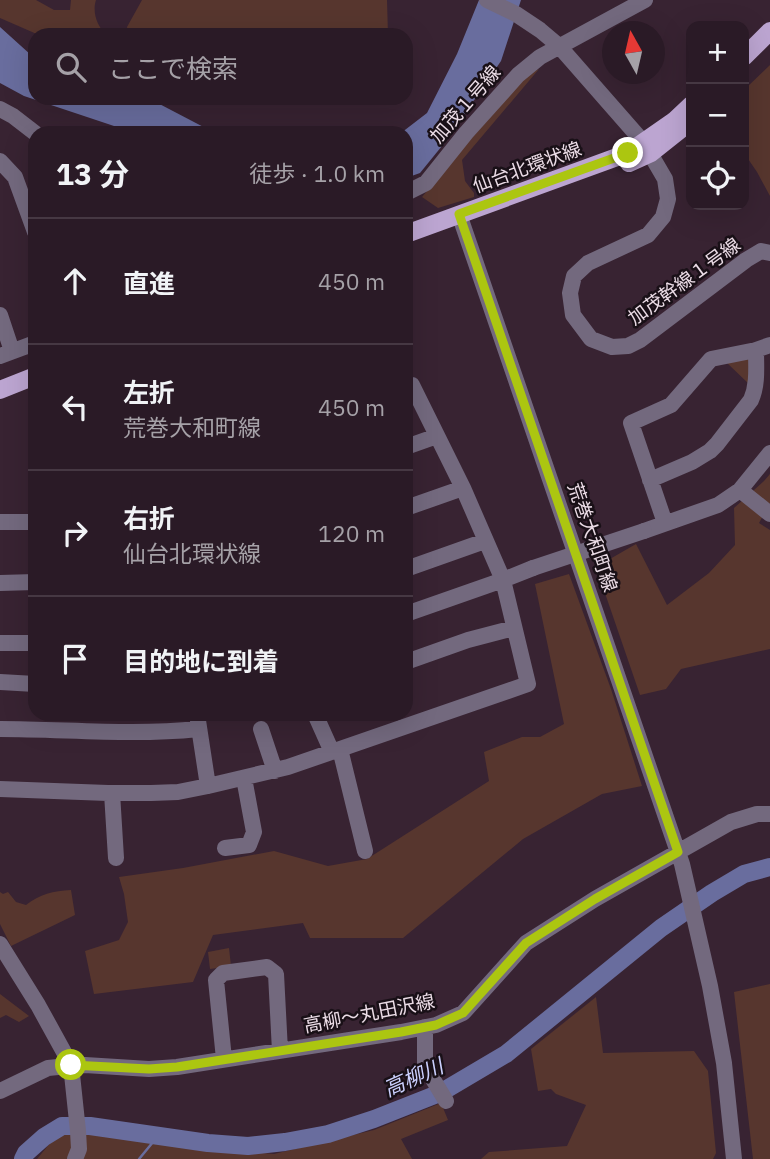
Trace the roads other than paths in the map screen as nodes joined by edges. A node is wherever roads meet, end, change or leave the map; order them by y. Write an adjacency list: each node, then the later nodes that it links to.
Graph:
1 (487, 0): 4 (street, 加茂幹線１号線)
2 (645, 0): 4 (street, 加茂１号線)
3 (770, 31): 6 (main road)
4 (559, 46): 12 (street, 加茂幹線１号線); 14 (street, 加茂１号線)
5 (770, 46): 7 (main road)
6 (749, 52)
7 (749, 66)
8 (0, 110): 11 (street)
9 (686, 110): 12 (main road, 仙台北環状線)
10 (686, 124): 12 (main road, 仙台北環状線)
11 (28, 128)
12 (648, 148): 16 (main road, 仙台北環状線); 19 (street, 加茂幹線１号線)
13 (0, 161): 15 (street)
14 (413, 190)
15 (28, 213)
16 (462, 219): 17 (main road, 仙台北環状線); 18 (main road, 仙台北環状線); 65 (street, 荒巻大和町線)
17 (413, 232)
18 (413, 242)
19 (770, 253)
20 (0, 315): 23 (street)
21 (28, 345): 23 (street)
22 (763, 348): 32 (street); 32 (street)
23 (6, 354)
24 (28, 366): 25 (main road)
25 (0, 377)
26 (28, 379): 28 (main road)
27 (413, 387): 29 (street)
28 (0, 390)
29 (437, 436): 30 (street); 33 (street)
30 (413, 445)
31 (770, 453): 34 (street)
32 (650, 480): 39 (street)
33 (463, 488): 35 (street); 40 (street)
34 (740, 490): 36 (street); 39 (street)
35 (413, 506)
36 (770, 514)
37 (0, 522): 38 (street)
38 (28, 522)
39 (665, 523): 42 (street, bridge)
40 (485, 541): 41 (street); 42 (street)
41 (413, 567)
42 (503, 580): 45 (street); 46 (street)
43 (28, 582): 44 (street)
44 (0, 583)
45 (413, 612)
46 (514, 628): 49 (street); 56 (street)
47 (0, 643): 48 (street)
48 (28, 643)
49 (413, 660)
50 (0, 682): 51 (street)
51 (28, 684)
52 (319, 721): 56 (street)
53 (198, 722): 54 (street); 59 (street)
54 (0, 729)
55 (261, 729): 57 (street)
56 (336, 751): 57 (street); 64 (street)
57 (275, 771): 58 (street)
58 (244, 778): 59 (street); 63 (street)
59 (208, 786): 61 (street)
60 (0, 789): 61 (street)
61 (112, 793): 66 (street)
62 (770, 814): 65 (street, 高柳～丸田沢線)
63 (225, 848)
64 (365, 851)
65 (678, 852): 68 (street, 高柳～丸田沢線); 75 (street, 荒巻大和町線)
66 (116, 858)
67 (0, 944): 71 (street)
68 (425, 1027): 69 (street, 高柳～丸田沢線); 73 (street)
69 (280, 1051): 70 (street, 高柳～丸田沢線); 70 (street)
70 (224, 1059): 71 (street, 高柳～丸田沢線)
71 (71, 1065): 72 (street, 高柳～丸田沢線); 74 (street)
72 (0, 1091)
73 (446, 1101)
74 (75, 1159)
75 (734, 1159)

